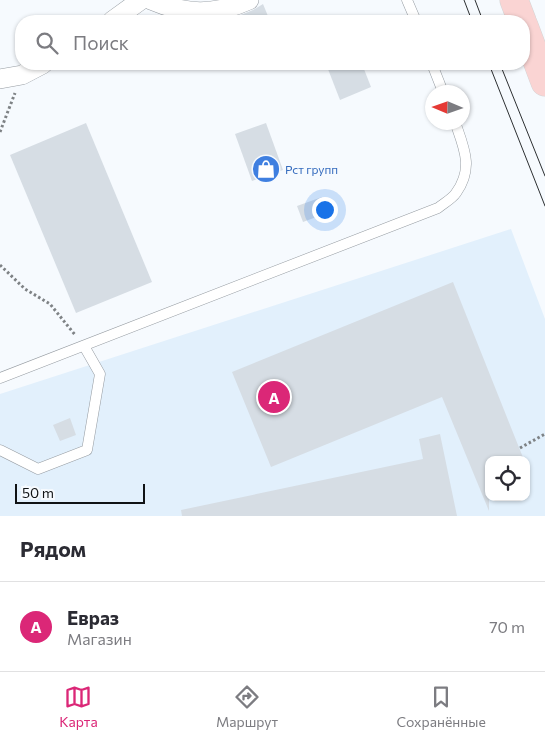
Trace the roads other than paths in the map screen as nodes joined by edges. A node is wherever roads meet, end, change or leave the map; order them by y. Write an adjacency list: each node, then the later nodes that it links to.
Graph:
1 (141, 0): 6 (street)
2 (151, 0): 3 (street)
3 (249, 0)
4 (407, 0): 7 (lane)
5 (514, 0): 8 (main road)
6 (120, 15)
7 (413, 15)
8 (520, 15)
9 (530, 42): 13 (main road)
10 (32, 70): 12 (street)
11 (434, 70): 14 (lane)
12 (0, 79)
13 (545, 82)
14 (440, 85)
15 (458, 130): 16 (lane)
16 (84, 346): 17 (lane); 18 (lane)
17 (0, 378)
18 (0, 450)

